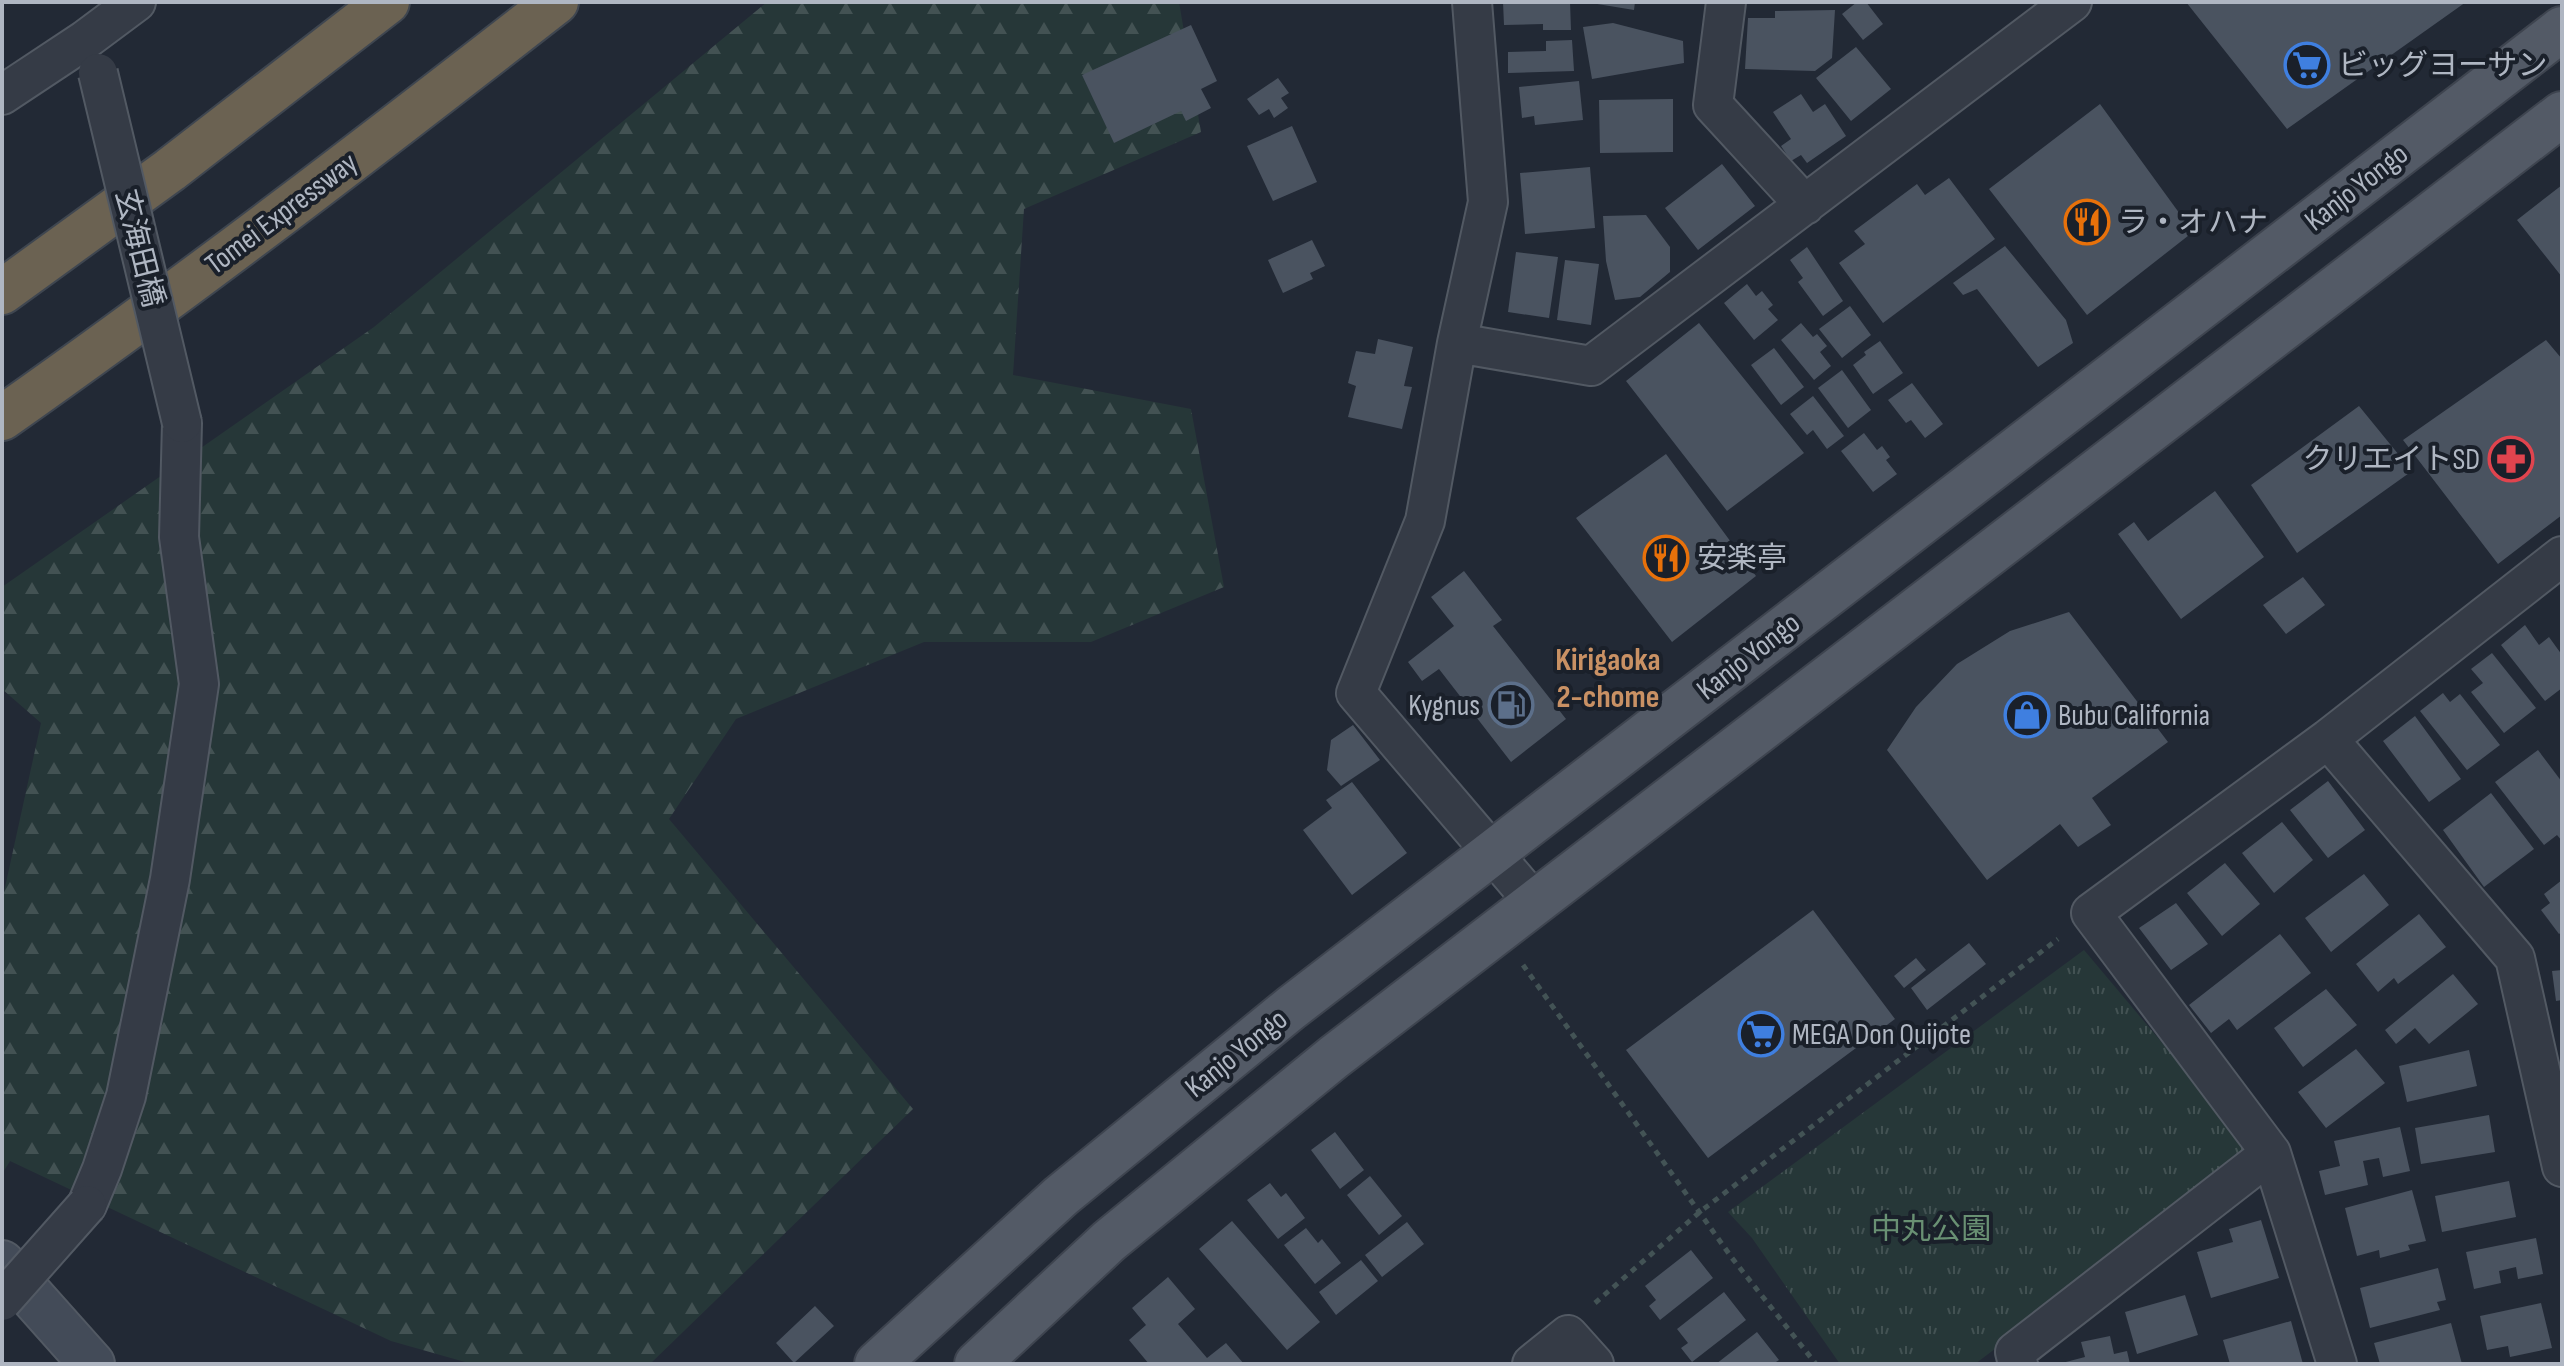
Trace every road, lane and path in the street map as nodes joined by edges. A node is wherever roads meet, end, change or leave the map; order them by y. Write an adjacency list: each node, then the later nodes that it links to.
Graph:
1 (136, 2): 8 (street)
2 (387, 2): 12 (highway)
3 (556, 2): 14 (highway, Tomei Expressway)
4 (1472, 2): 13 (street)
5 (1726, 2): 11 (street)
6 (2072, 2): 11 (street)
7 (2562, 29): 17 (main road, Kanjo Yongo)
8 (91, 56): 9 (street); 25 (street, 玄海田橋, bridge)
9 (2, 95)
10 (2562, 114): 18 (main road)
11 (1805, 205): 13 (street)
12 (2, 292)
13 (1457, 343): 17 (street)
14 (2, 418)
15 (2562, 556): 16 (street)
16 (2328, 739): 19 (street); 22 (street)
17 (1491, 853): 18 (street); 28 (main road, Kanjo Yongo)
18 (1535, 903): 29 (main road)
19 (2091, 913): 21 (street); 23 (path)
20 (1522, 964): 23 (path)
21 (2271, 1153): 33 (street); 34 (street)
22 (2562, 1167)
23 (1701, 1211): 26 (path); 32 (path)
24 (2, 1263): 27 (street)
25 (2, 1301)
26 (1568, 1335): 30 (street); 31 (street)
27 (92, 1364)
28 (877, 1364)
29 (977, 1364)
30 (1532, 1364)
31 (1594, 1364)
32 (1816, 1364)
33 (2018, 1364)
34 (2337, 1364)

